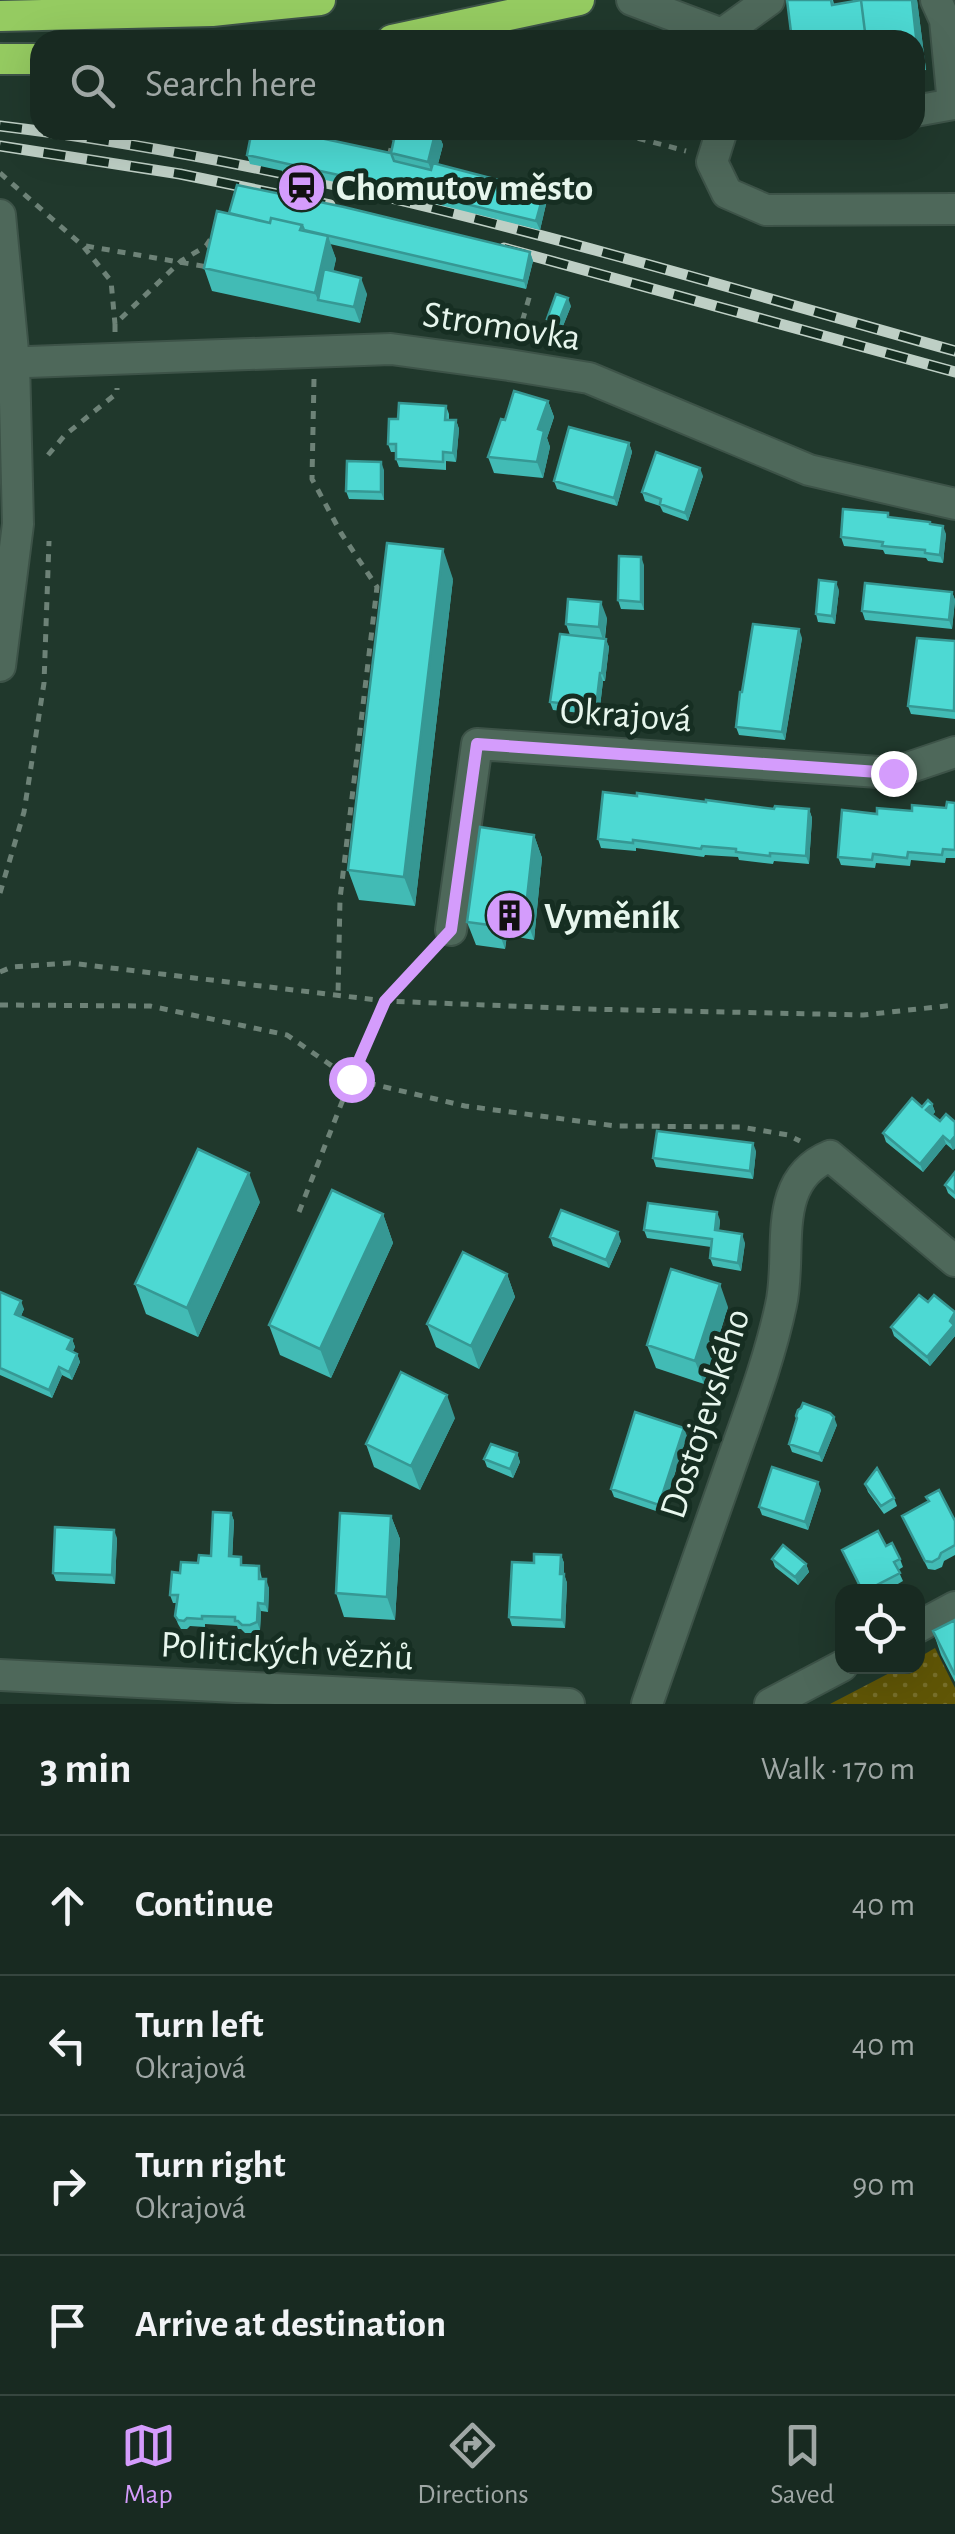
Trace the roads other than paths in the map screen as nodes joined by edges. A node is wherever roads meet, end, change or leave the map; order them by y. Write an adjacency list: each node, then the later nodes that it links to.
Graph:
1 (320, 0): 6 (highway)
2 (579, 0): 7 (highway)
3 (632, 0): 8 (street)
4 (769, 0): 9 (street)
5 (936, 0): 10 (street)
6 (0, 16)
7 (439, 30)
8 (707, 30)
9 (733, 30)
10 (954, 103): 11 (street)
11 (925, 108)
12 (719, 140): 13 (street)
13 (955, 209)
14 (0, 215): 15 (street)
15 (7, 362): 16 (street, Stromovka); 17 (street)
16 (955, 504)
17 (0, 666)
18 (955, 752): 19 (street, Okrajová)
19 (451, 930)
20 (955, 1261): 26 (street, Dostojevského)
21 (955, 1607): 22 (street)
22 (925, 1623)
23 (835, 1670): 27 (street)
24 (0, 1675): 25 (street, Politických vězňů)
25 (569, 1704)
26 (647, 1704)
27 (770, 1704)

